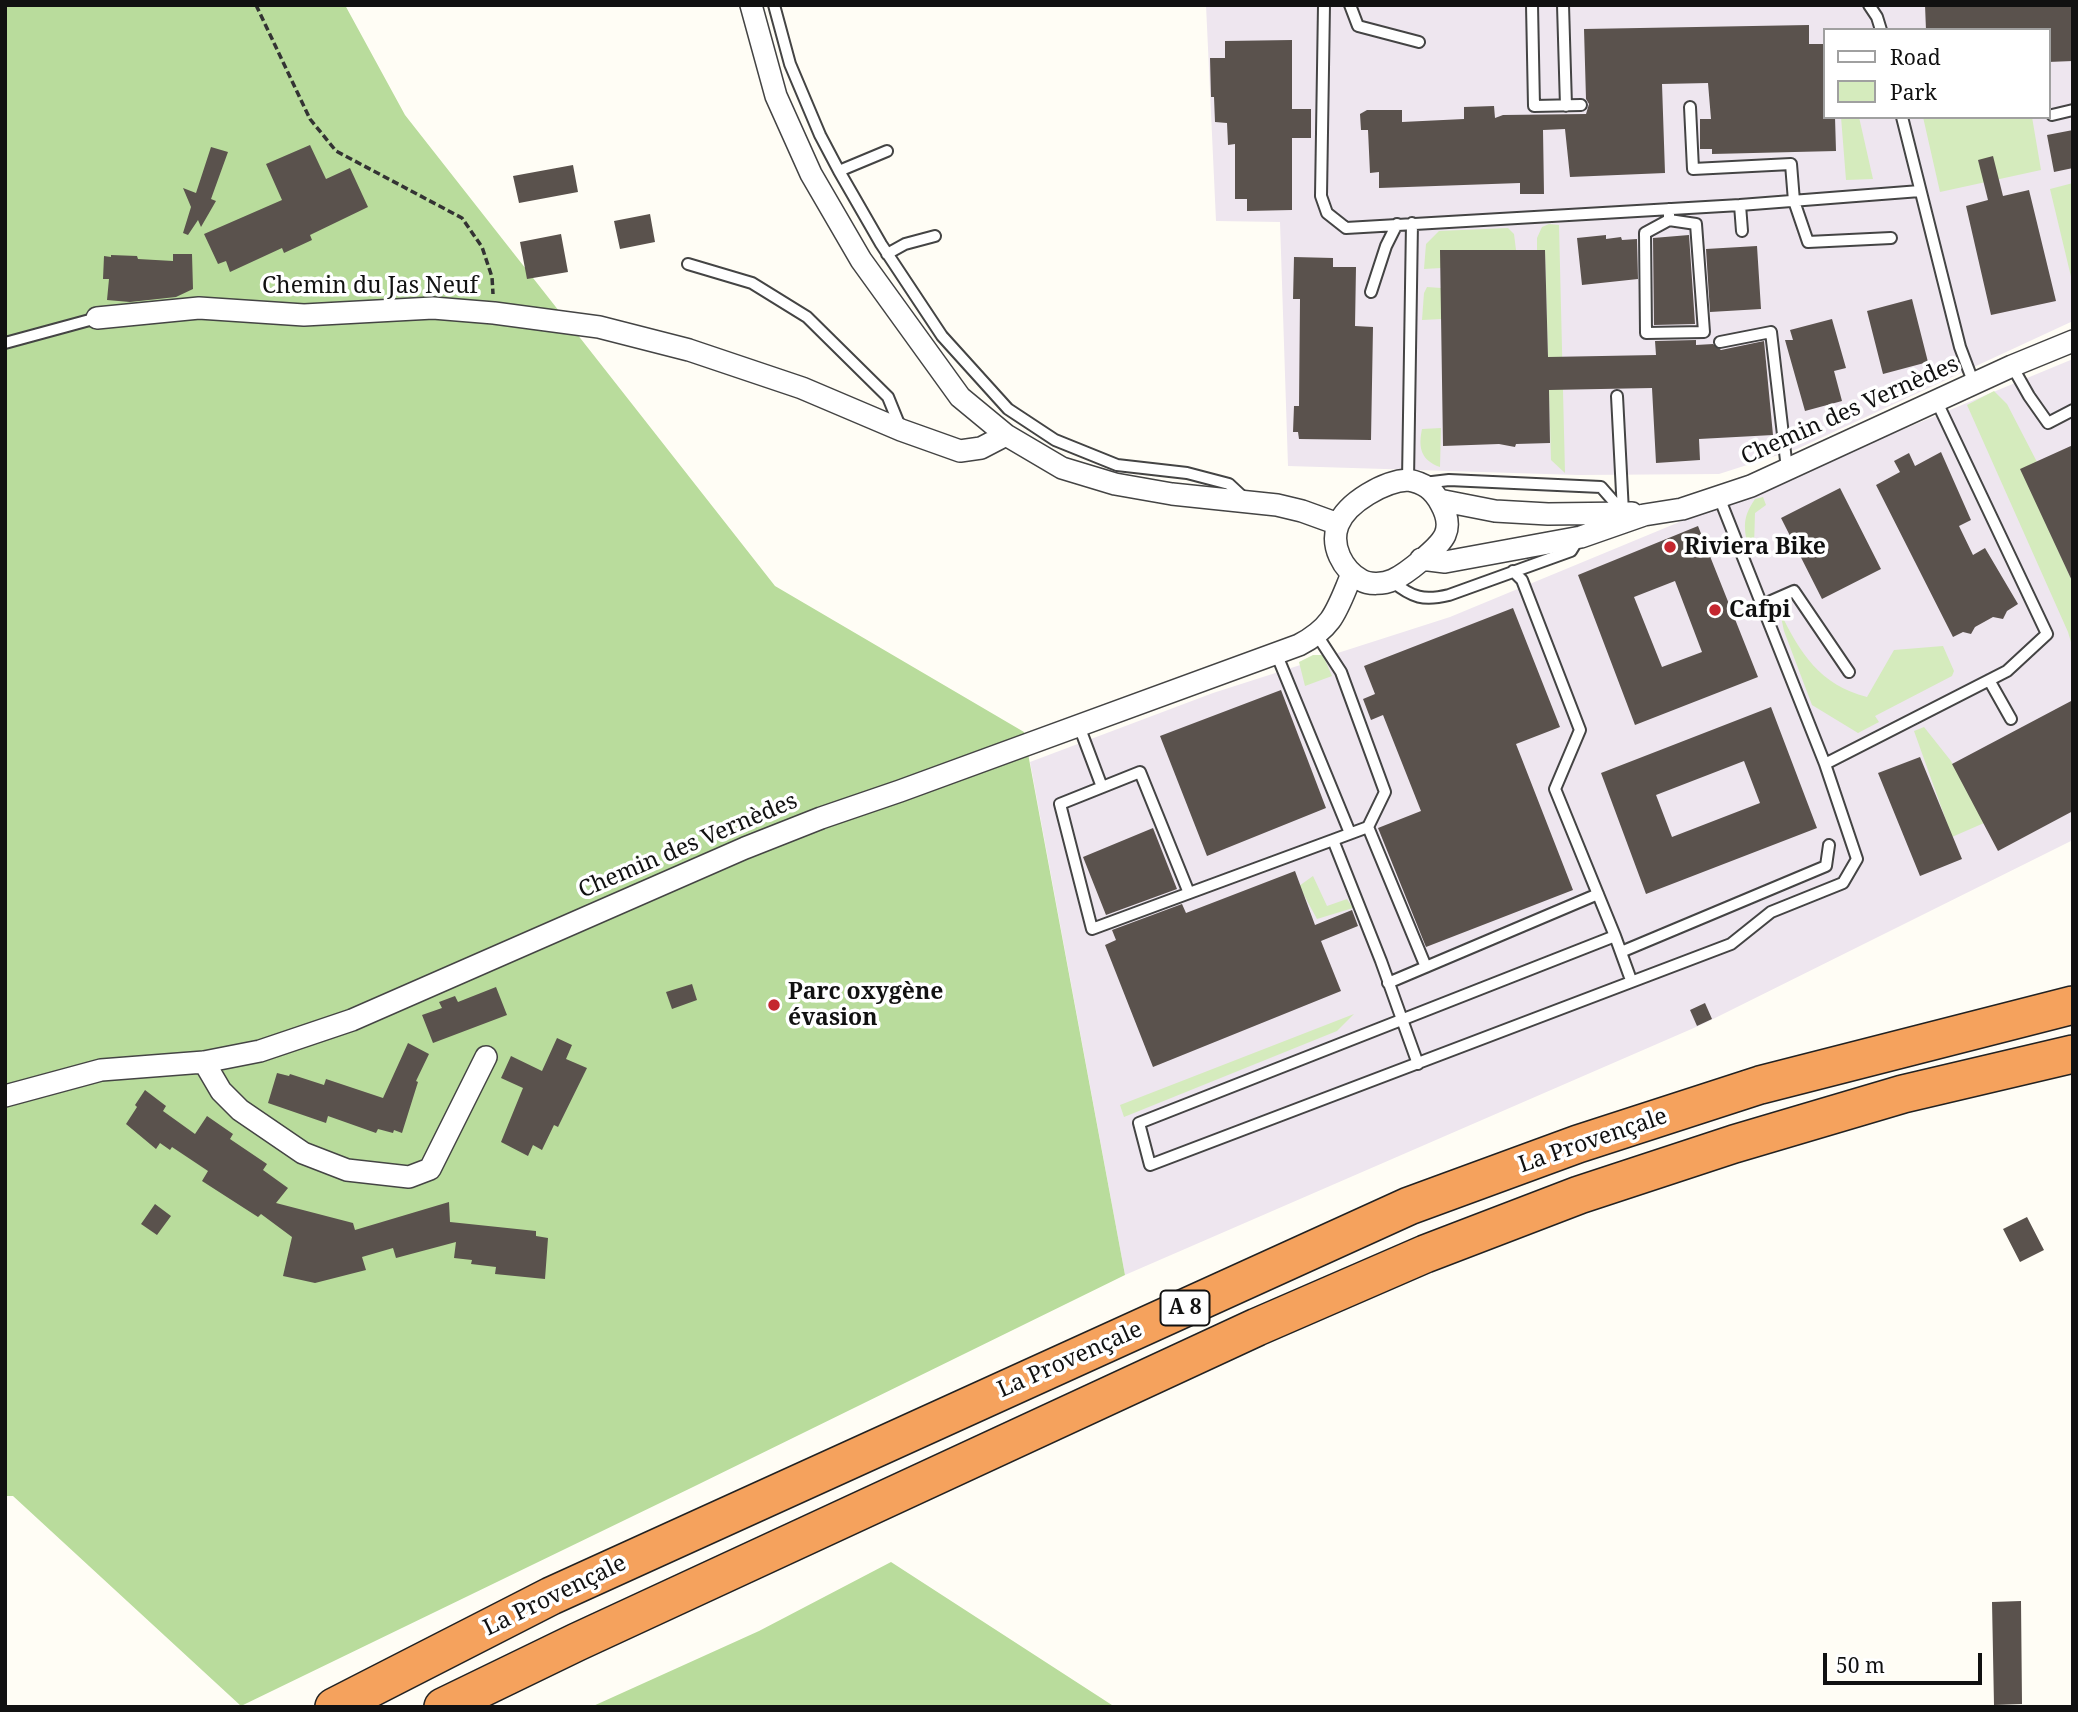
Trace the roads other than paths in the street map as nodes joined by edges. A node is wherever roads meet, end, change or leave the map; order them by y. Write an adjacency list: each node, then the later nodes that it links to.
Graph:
1 (751, 5): 40 (street)
2 (774, 5): 17 (lane)
3 (1324, 5): 23 (lane)
4 (1350, 5): 9 (lane)
5 (1532, 5): 11 (lane)
6 (1563, 5): 11 (lane)
7 (1869, 5): 8 (lane)
8 (1880, 28)
9 (1419, 42)
10 (1581, 105): 11 (lane)
11 (1566, 106)
12 (1690, 107): 19 (lane)
13 (2073, 110): 14 (lane)
14 (2052, 115)
15 (1902, 119): 18 (lane)
16 (887, 151): 17 (lane)
17 (839, 171): 27 (lane)
18 (1920, 191): 19 (lane); 35 (lane)
19 (1794, 201): 20 (lane); 26 (lane)
20 (1740, 205): 21 (lane); 24 (lane)
21 (1669, 214): 21 (lane); 22 (lane)
22 (1412, 223): 23 (lane); 42 (lane)
23 (1397, 224): 29 (lane)
24 (1742, 231)
25 (935, 236): 27 (lane)
26 (1891, 238)
27 (887, 254): 45 (lane)
28 (688, 264): 39 (lane)
29 (1371, 292)
30 (97, 318): 33 (lane, Chemin du Jas Neuf); 39 (street, Chemin du Jas Neuf)
31 (1720, 341): 41 (lane)
32 (2073, 341): 34 (street, Chemin des Vernèdes)
33 (5, 343)
34 (2012, 366): 35 (street, Chemin des Vernèdes); 38 (lane)
35 (1974, 384): 37 (street, Chemin des Vernèdes)
36 (1617, 396): 46 (lane)
37 (1936, 400): 41 (street, Chemin des Vernèdes); 57 (lane)
38 (2073, 410)
39 (901, 430): 40 (street, Chemin du Jas Neuf)
40 (1006, 435): 45 (street)
41 (1787, 469): 43 (street, Chemin des Vernèdes)
42 (1416, 482): 44 (street); 46 (lane); 47 (street)
43 (1719, 497): 46 (street, Chemin des Vernèdes); 53 (lane)
44 (1439, 500): 46 (street, Chemin des Vernèdes); 49 (street)
45 (1248, 503): 47 (street)
46 (1634, 513): 48 (street, Chemin des Vernèdes)
47 (1338, 524): 51 (street)
48 (1581, 537): 49 (street, Chemin des Vernèdes); 50 (lane)
49 (1420, 559): 52 (street)
50 (1513, 571): 52 (lane); 67 (lane)
51 (1352, 574): 52 (street); 54 (street)
52 (1392, 581)
53 (1762, 605): 56 (lane); 60 (lane)
54 (1317, 635): 55 (street, Chemin des Vernèdes); 62 (lane)
55 (1276, 653): 59 (street, Chemin des Vernèdes); 63 (lane)
56 (1849, 672)
57 (1989, 680): 58 (lane); 60 (lane)
58 (2011, 719)
59 (1079, 726): 61 (lane); 77 (street, Chemin des Vernèdes)
60 (1825, 764): 71 (lane)
61 (1102, 787): 66 (lane); 66 (lane)
62 (1367, 827): 63 (lane); 70 (lane)
63 (1350, 834): 64 (lane)
64 (1333, 840): 66 (lane); 72 (lane)
65 (1829, 845): 69 (lane)
66 (1189, 893)
67 (1598, 894): 68 (lane); 70 (lane)
68 (1615, 936): 69 (lane); 74 (lane)
69 (1620, 952): 71 (lane)
70 (1426, 967): 72 (lane)
71 (1631, 981): 78 (lane)
72 (1388, 983): 74 (lane)
73 (2073, 1005): 80 (highway, La Provençale / A 8)
74 (1401, 1020): 78 (lane); 78 (lane)
75 (2073, 1054): 81 (highway, La Provençale / A 8)
76 (486, 1057): 77 (street)
77 (204, 1062): 79 (street, Chemin des Vernèdes)
78 (1418, 1064)
79 (5, 1096)
80 (334, 1707)
81 (443, 1707)

